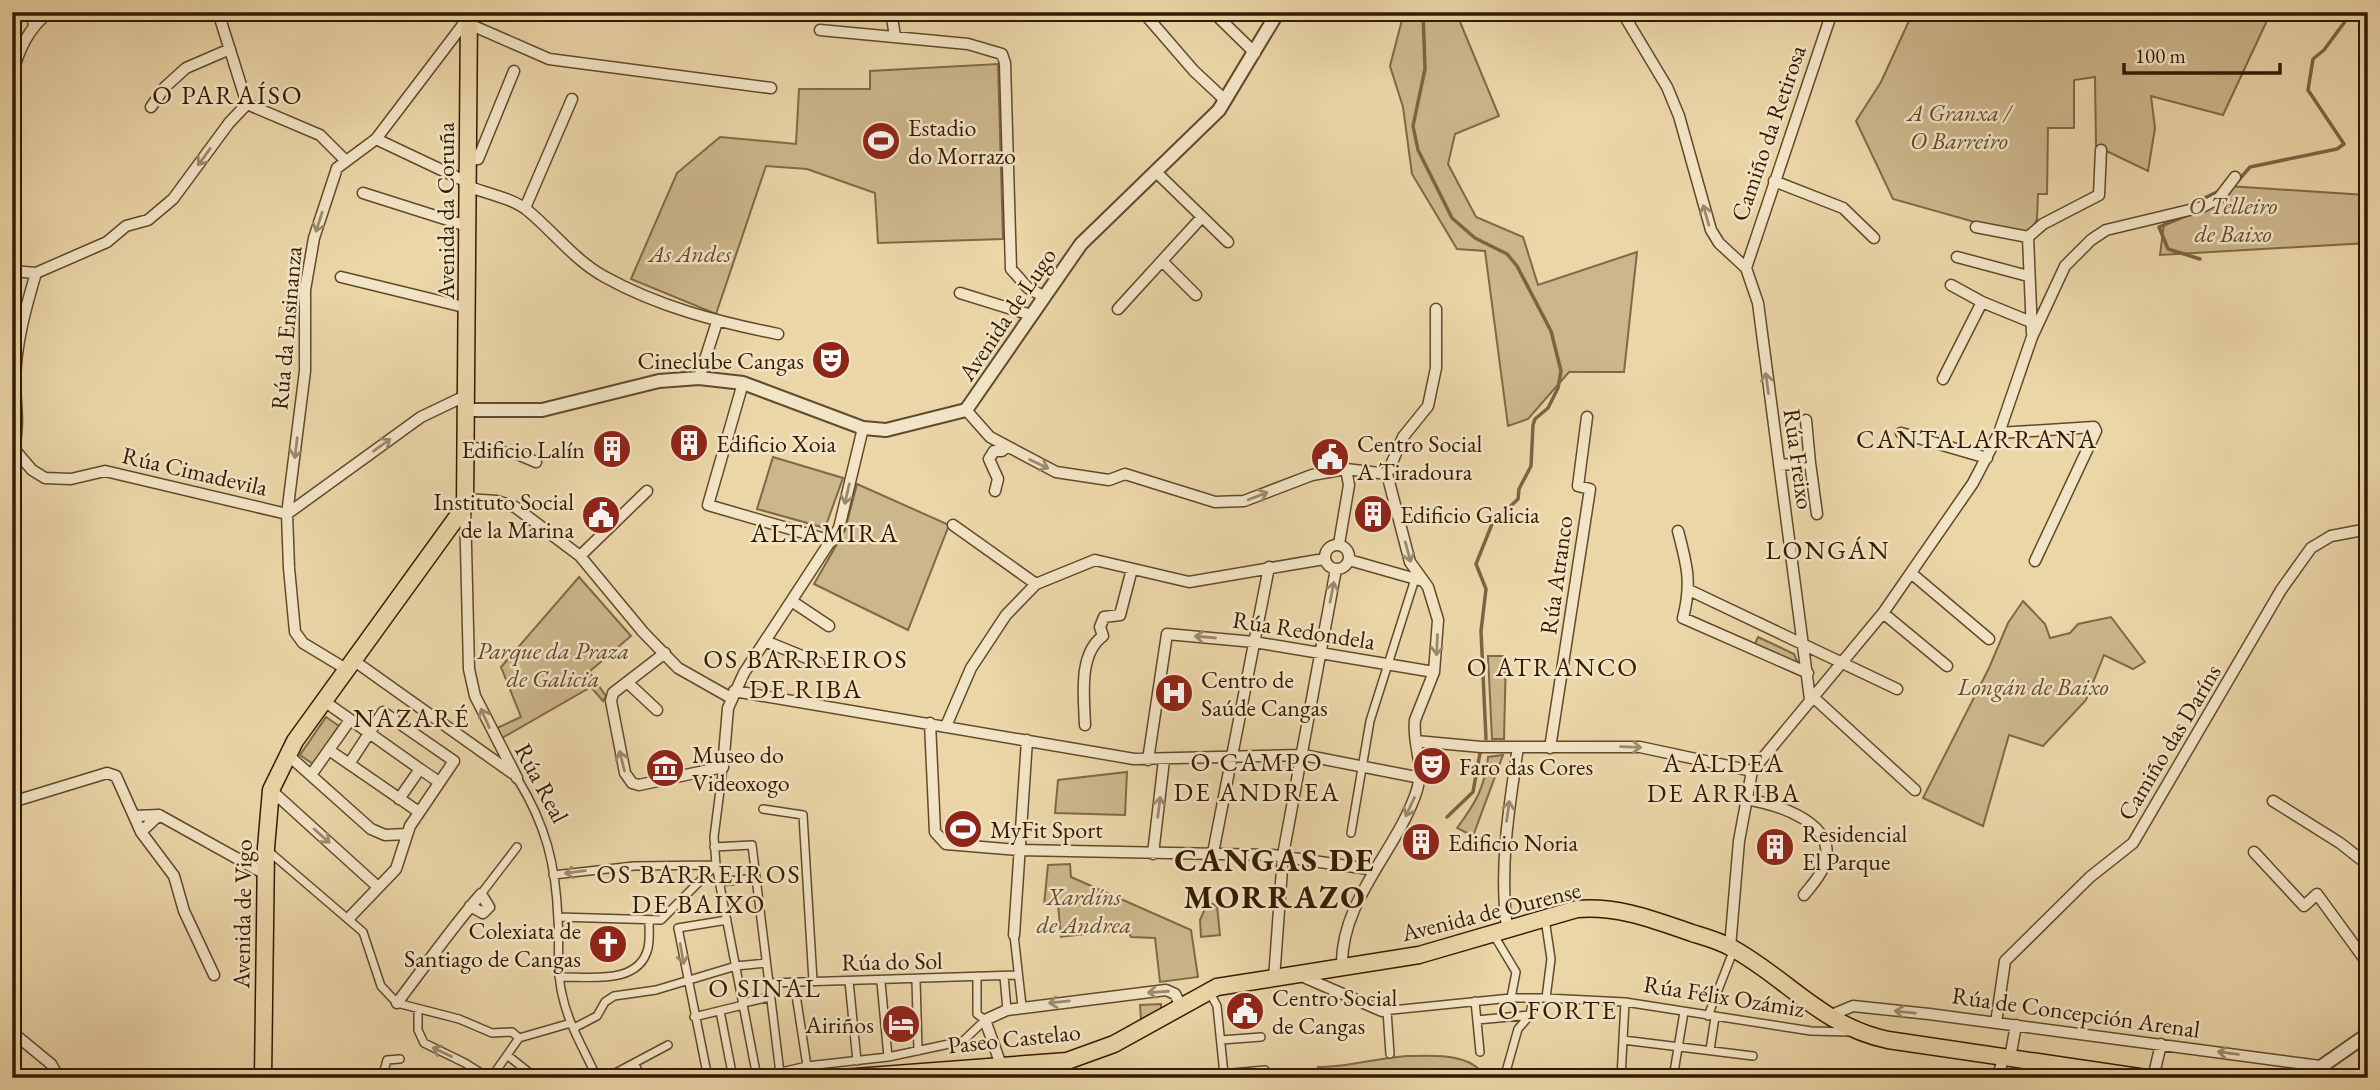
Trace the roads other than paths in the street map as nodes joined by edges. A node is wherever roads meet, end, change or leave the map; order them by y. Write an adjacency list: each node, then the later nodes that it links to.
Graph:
1 (32, 12): 11 (street)
2 (49, 12): 11 (street)
3 (218, 12): 14 (street)
4 (891, 12): 13 (street)
5 (1143, 12): 20 (street)
6 (1213, 12): 15 (street)
7 (1278, 12): 15 (street, Avenida de Lugo)
8 (1622, 12): 41 (street, one-way to 8)
9 (1832, 12): 29 (street, Camiño da Retirosa)
10 (469, 18): 18 (street); 23 (street, Rúa da Ensinanza); 25 (main road, Avenida da Coruña)
11 (34, 27): 17 (street)
12 (820, 30): 13 (street)
13 (895, 36): 49 (street)
14 (230, 49): 21 (street); 22 (street)
15 (1255, 53): 20 (street, Avenida de Lugo)
16 (514, 71): 25 (street)
17 (12, 75)
18 (771, 88)
19 (572, 99): 32 (street)
20 (1225, 100): 27 (street, Avenida de Lugo)
21 (247, 104): 26 (street); 43 (street, one-way to 43)
22 (151, 107)
23 (376, 139): 26 (street, Rúa da Ensinanza); 30 (street)
24 (2101, 150): 37 (street)
25 (467, 160): 30 (main road, Avenida da Coruña)
26 (346, 161): 81 (street, Rúa da Ensinanza, one-way to 81)
27 (1155, 171): 33 (street); 49 (street, Avenida de Lugo)
28 (2235, 177): 58 (street)
29 (1774, 181): 36 (street); 41 (street, Camiño da Retirosa)
30 (467, 184): 32 (street); 34 (main road, Avenida da Coruña)
31 (363, 193): 34 (street)
32 (524, 208): 55 (street)
33 (1202, 217): 38 (street); 40 (street)
34 (467, 226): 51 (main road, Avenida da Coruña)
35 (1976, 227): 37 (street)
36 (1874, 237)
37 (2028, 237): 44 (street)
38 (1228, 242)
39 (1957, 257): 44 (street)
40 (1162, 261): 48 (street); 52 (street)
41 (1746, 268): 75 (street, Rúa Freixo, one-way to 41)
42 (12, 271): 43 (street)
43 (36, 273): 71 (street, Rúa Cimadevila)
44 (2028, 276): 56 (street)
45 (341, 277): 51 (street)
46 (1951, 285): 50 (street)
47 (960, 293): 54 (street)
48 (1196, 295)
49 (1044, 296): 54 (street, Avenida de Lugo)
50 (1982, 302): 56 (street); 60 (street)
51 (468, 307): 62 (main road, Avenida da Coruña)
52 (1118, 309)
53 (1436, 309): 77 (street)
54 (1031, 315): 63 (street, Avenida de Lugo)
55 (717, 322): 57 (street); 59 (street)
56 (2031, 322): 58 (street)
57 (778, 334)
58 (2032, 337): 68 (street)
59 (699, 378): 61 (street, Avenida de Lugo); 62 (street, Avenida de Lugo)
60 (1943, 379)
61 (744, 383): 66 (street, Avenida de Lugo); 86 (street)
62 (467, 403): 69 (main road, Avenida da Coruña); 81 (street, one-way to 62)
63 (966, 410): 66 (street, Avenida de Lugo); 70 (street)
64 (1587, 417): 129 (street, Rúa Atranco)
65 (1806, 420): 74 (street)
66 (863, 428): 86 (street, one-way to 86)
67 (1901, 433): 72 (street)
68 (1999, 433): 72 (street); 91 (street)
69 (467, 447): 73 (street); 80 (main road, Avenida da Coruña)
70 (1006, 447): 76 (street, one-way to 76); 79 (street)
71 (13, 450): 81 (street, Rúa Cimadevila)
72 (1987, 458): 95 (street)
73 (536, 462)
74 (1810, 463): 75 (street); 82 (street)
75 (1779, 465): 105 (street, Rúa Freixo)
76 (1346, 469): 77 (street); 87 (street)
77 (1387, 474): 96 (street, one-way to 96)
78 (647, 491): 88 (street)
79 (995, 491)
80 (465, 502): 88 (street); 110 (main road, Avenida de Vigo); 142 (street, Rúa Real, one-way to 80)
81 (287, 514): 110 (street, Rúa da Ensinanza)
82 (1817, 514)
83 (953, 525): 97 (street)
84 (2368, 529): 227 (street, Camiño das Daríns)
85 (1678, 531): 98 (street)
86 (832, 541): 99 (street)
87 (1339, 544): 89 (street); 90 (street)
88 (580, 556): 107 (street)
89 (1324, 559): 92 (street); 94 (street)
90 (1349, 560): 94 (street); 96 (street)
91 (2035, 561)
92 (1269, 567): 93 (street); 104 (street)
93 (1132, 569): 97 (street); 123 (street)
94 (1336, 569): 106 (street, one-way to 94)
95 (1911, 573): 100 (street); 102 (street)
96 (1419, 580): 111 (street); 113 (street, one-way to 113)
97 (1036, 584): 124 (street)
98 (1689, 590): 105 (street); 114 (street)
99 (793, 602): 101 (street); 103 (street)
100 (1883, 612): 109 (street); 112 (street)
101 (829, 626)
102 (1989, 639)
103 (765, 641): 108 (street); 117 (street)
104 (1254, 642): 106 (street, Rúa Redondela); 133 (street); 134 (street, Rúa Redondela, one-way to 134)
105 (1804, 645): 109 (street); 114 (street, Rúa Freixo)
106 (1321, 652): 111 (street, Rúa Redondela); 132 (street)
107 (665, 653): 115 (street); 117 (street)
108 (818, 663)
109 (1841, 663): 116 (street); 118 (street)
110 (350, 664): 119 (main road, Avenida de Vigo); 142 (street, Rúa da Ensinanza)
111 (1389, 664): 113 (street, Rúa Redondela); 137 (street)
112 (1947, 666)
113 (1434, 672): 127 (street)
114 (1808, 673): 118 (street, Rúa Freixo)
115 (627, 682): 120 (street); 138 (street, one-way to 115)
116 (1897, 689)
117 (732, 695): 122 (street); 138 (street)
118 (1811, 697): 140 (street); 146 (street)
119 (324, 701): 121 (street); 131 (main road, Avenida de Vigo)
120 (657, 710)
121 (351, 720): 125 (street); 130 (street)
122 (930, 723): 124 (street); 161 (street)
123 (1085, 725)
124 (946, 726): 126 (street)
125 (369, 733): 136 (street); 139 (street); 144 (street)
126 (1027, 740): 134 (street); 161 (street)
127 (1416, 741): 128 (street); 143 (street)
128 (1518, 747): 129 (street); 184 (street, one-way to 128)
129 (1550, 748): 140 (street, one-way to 140)
130 (329, 750): 136 (street); 141 (street)
131 (287, 754): 141 (street); 145 (main road, Avenida de Vigo)
132 (1303, 755): 133 (street); 137 (street); 165 (street)
133 (1231, 756): 135 (street); 163 (street)
134 (1148, 760): 135 (street)
135 (1164, 760): 164 (street, one-way to 135)
136 (349, 764): 147 (street)
137 (1362, 766): 143 (street); 156 (street)
138 (723, 767): 158 (street)
139 (420, 769): 144 (street); 147 (street)
140 (1752, 771): 148 (street)
141 (311, 775): 157 (street)
142 (517, 778): 170 (street, Rúa Real)
143 (1421, 778): 168 (street, one-way to 168)
144 (439, 782): 152 (street)
145 (271, 790): 160 (main road, Avenida de Vigo); 173 (street, one-way to 173)
146 (1915, 790)
147 (399, 799): 152 (street)
148 (1745, 799): 175 (street); 186 (street)
149 (2273, 801): 167 (street)
150 (12, 802): 153 (street)
151 (763, 809): 200 (street)
152 (419, 812): 157 (street)
153 (134, 816): 154 (street); 155 (street)
154 (162, 817): 155 (street); 169 (street)
155 (141, 832): 191 (street)
156 (1350, 833)
157 (407, 834): 173 (street)
158 (714, 846): 166 (street); 171 (street)
159 (517, 847): 174 (street)
160 (265, 848): 169 (main road, Avenida de Vigo); 177 (street)
161 (1019, 850): 164 (street); 185 (street)
162 (2254, 852): 188 (street)
163 (1213, 853): 164 (street); 165 (street)
164 (1153, 854)
165 (1283, 855): 168 (street); 197 (street)
166 (716, 865): 170 (street, one-way to 170); 172 (street); 181 (street)
167 (2368, 865)
168 (1374, 870): 190 (street)
169 (265, 874): 261 (main road, Avenida de Vigo)
170 (553, 875): 178 (street, Rúa Real)
171 (756, 878): 172 (street); 187 (street)
172 (720, 882): 182 (street)
173 (378, 887): 177 (street)
174 (481, 894): 176 (street); 176 (street)
175 (1804, 895)
176 (470, 906): 212 (street)
177 (350, 917): 212 (street)
178 (558, 918): 180 (street); 196 (street, Rúa Real)
179 (1544, 918): 184 (main road, Avenida de Ourense); 186 (main road, Avenida de Ourense); 209 (street)
180 (649, 920): 181 (street); 196 (street)
181 (662, 920): 183 (street)
182 (727, 920): 183 (street); 189 (street)
183 (678, 928): 199 (street, one-way to 199)
184 (1499, 930): 190 (main road, Avenida de Ourense); 207 (street)
185 (1014, 935): 192 (street)
186 (1732, 948): 222 (street); 223 (main road, Avenida de Ourense)
187 (766, 963): 189 (street); 204 (street)
188 (2368, 964)
189 (736, 966): 199 (street); 213 (street)
190 (1342, 967): 193 (main road, Avenida de Ourense)
191 (215, 975)
192 (1017, 975): 195 (street, Rúa do Sol); 214 (street)
193 (1299, 975): 197 (main road, Avenida de Ourense); 219 (street, Rúa Félix Ozámiz)
194 (977, 976): 195 (street, Rúa do Sol); 198 (street, Rúa do Sol); 225 (street)
195 (1004, 976): 218 (street)
196 (559, 977): 228 (street, Rúa Real)
197 (1274, 979): 205 (main road, Avenida de Ourense)
198 (916, 980): 203 (street, Rúa do Sol); 241 (street)
199 (687, 981): 224 (street); 228 (street)
200 (813, 981): 201 (street, Rúa do Sol); 202 (street, Rúa do Sol)
201 (849, 981): 203 (street, Rúa do Sol); 249 (street)
202 (794, 982): 204 (street, Rúa do Sol); 252 (street)
203 (881, 982): 246 (street)
204 (769, 983): 206 (street)
205 (1213, 989): 215 (main road, Paseo Castelao); 235 (street)
206 (770, 997): 213 (street); 255 (street)
207 (1511, 998): 208 (street, Rúa Félix Ozámiz); 210 (street, Rúa Félix Ozámiz)
208 (1533, 998): 209 (street, Rúa Félix Ozámiz); 221 (street)
209 (1546, 998): 211 (street, Rúa Félix Ozámiz)
210 (1475, 1001): 219 (street, Rúa Félix Ozámiz); 226 (street)
211 (1625, 1002): 220 (street, Rúa Félix Ozámiz); 236 (street)
212 (397, 1003): 216 (street)
213 (743, 1004): 217 (street); 270 (street)
214 (1022, 1006): 215 (street, one-way to 214); 218 (street)
215 (1181, 1006): 251 (main road, Paseo Castelao)
216 (418, 1010): 234 (street); 263 (street, one-way to 216)
217 (720, 1010): 224 (street); 269 (street)
218 (1007, 1010): 225 (street)
219 (1384, 1011): 243 (street)
220 (1684, 1012): 222 (street, Rúa Félix Ozámiz); 239 (street)
221 (1530, 1015): 226 (street); 259 (street)
222 (1712, 1016): 231 (street, Rúa Félix Ozámiz); 240 (street)
223 (1827, 1016): 227 (street, Rúa de Concepción Arenal, one-way to 223); 231 (main road, Avenida de Ourense)
224 (694, 1017): 268 (street)
225 (981, 1017): 241 (street); 251 (street)
226 (1477, 1020): 242 (street)
227 (1996, 1023): 229 (street, Rúa de Concepción Arenal)
228 (572, 1025): 234 (street); 265 (street, Rúa Real)
229 (2016, 1025): 237 (street, Rúa de Concepción Arenal); 247 (street)
230 (12, 1032): 260 (street)
231 (1857, 1032): 247 (main road, Avenida de Ourense)
232 (2368, 1034): 253 (street)
233 (1261, 1037): 235 (street)
234 (519, 1038): 244 (street)
235 (1221, 1040): 258 (street)
236 (1623, 1040): 239 (street); 273 (street)
237 (2161, 1044): 253 (street, Rúa de Concepción Arenal, one-way to 237); 277 (street)
238 (668, 1045): 250 (street)
239 (1678, 1045): 240 (street); 274 (street)
240 (1710, 1049): 245 (street)
241 (918, 1051): 246 (street)
242 (1480, 1052)
243 (1390, 1054)
244 (508, 1055): 263 (street); 264 (street)
245 (1753, 1056)
246 (888, 1057): 249 (street)
247 (2007, 1058): 256 (main road, Avenida de Ourense); 275 (street)
248 (400, 1059): 262 (street)
249 (857, 1060): 252 (street)
250 (634, 1065): 257 (street); 267 (street)
251 (1001, 1065): 271 (main road, Paseo Castelao)
252 (807, 1066): 255 (street)
253 (2320, 1066): 278 (street)
254 (1265, 1070): 258 (street)
255 (780, 1073): 270 (street)
256 (2079, 1073): 276 (main road, Avenida de Ourense)
257 (624, 1074): 266 (street)
258 (1224, 1074): 272 (street)
259 (1505, 1076)
260 (59, 1078)
261 (263, 1078)
262 (382, 1078)
263 (490, 1078)
264 (536, 1078)
265 (597, 1078)
266 (606, 1078)
267 (643, 1078)
268 (708, 1078)
269 (733, 1078)
270 (755, 1078)
271 (842, 1078)
272 (1178, 1078)
273 (1621, 1078)
274 (1673, 1078)
275 (1997, 1078)
276 (2146, 1078)
277 (2153, 1078)
278 (2305, 1078)

